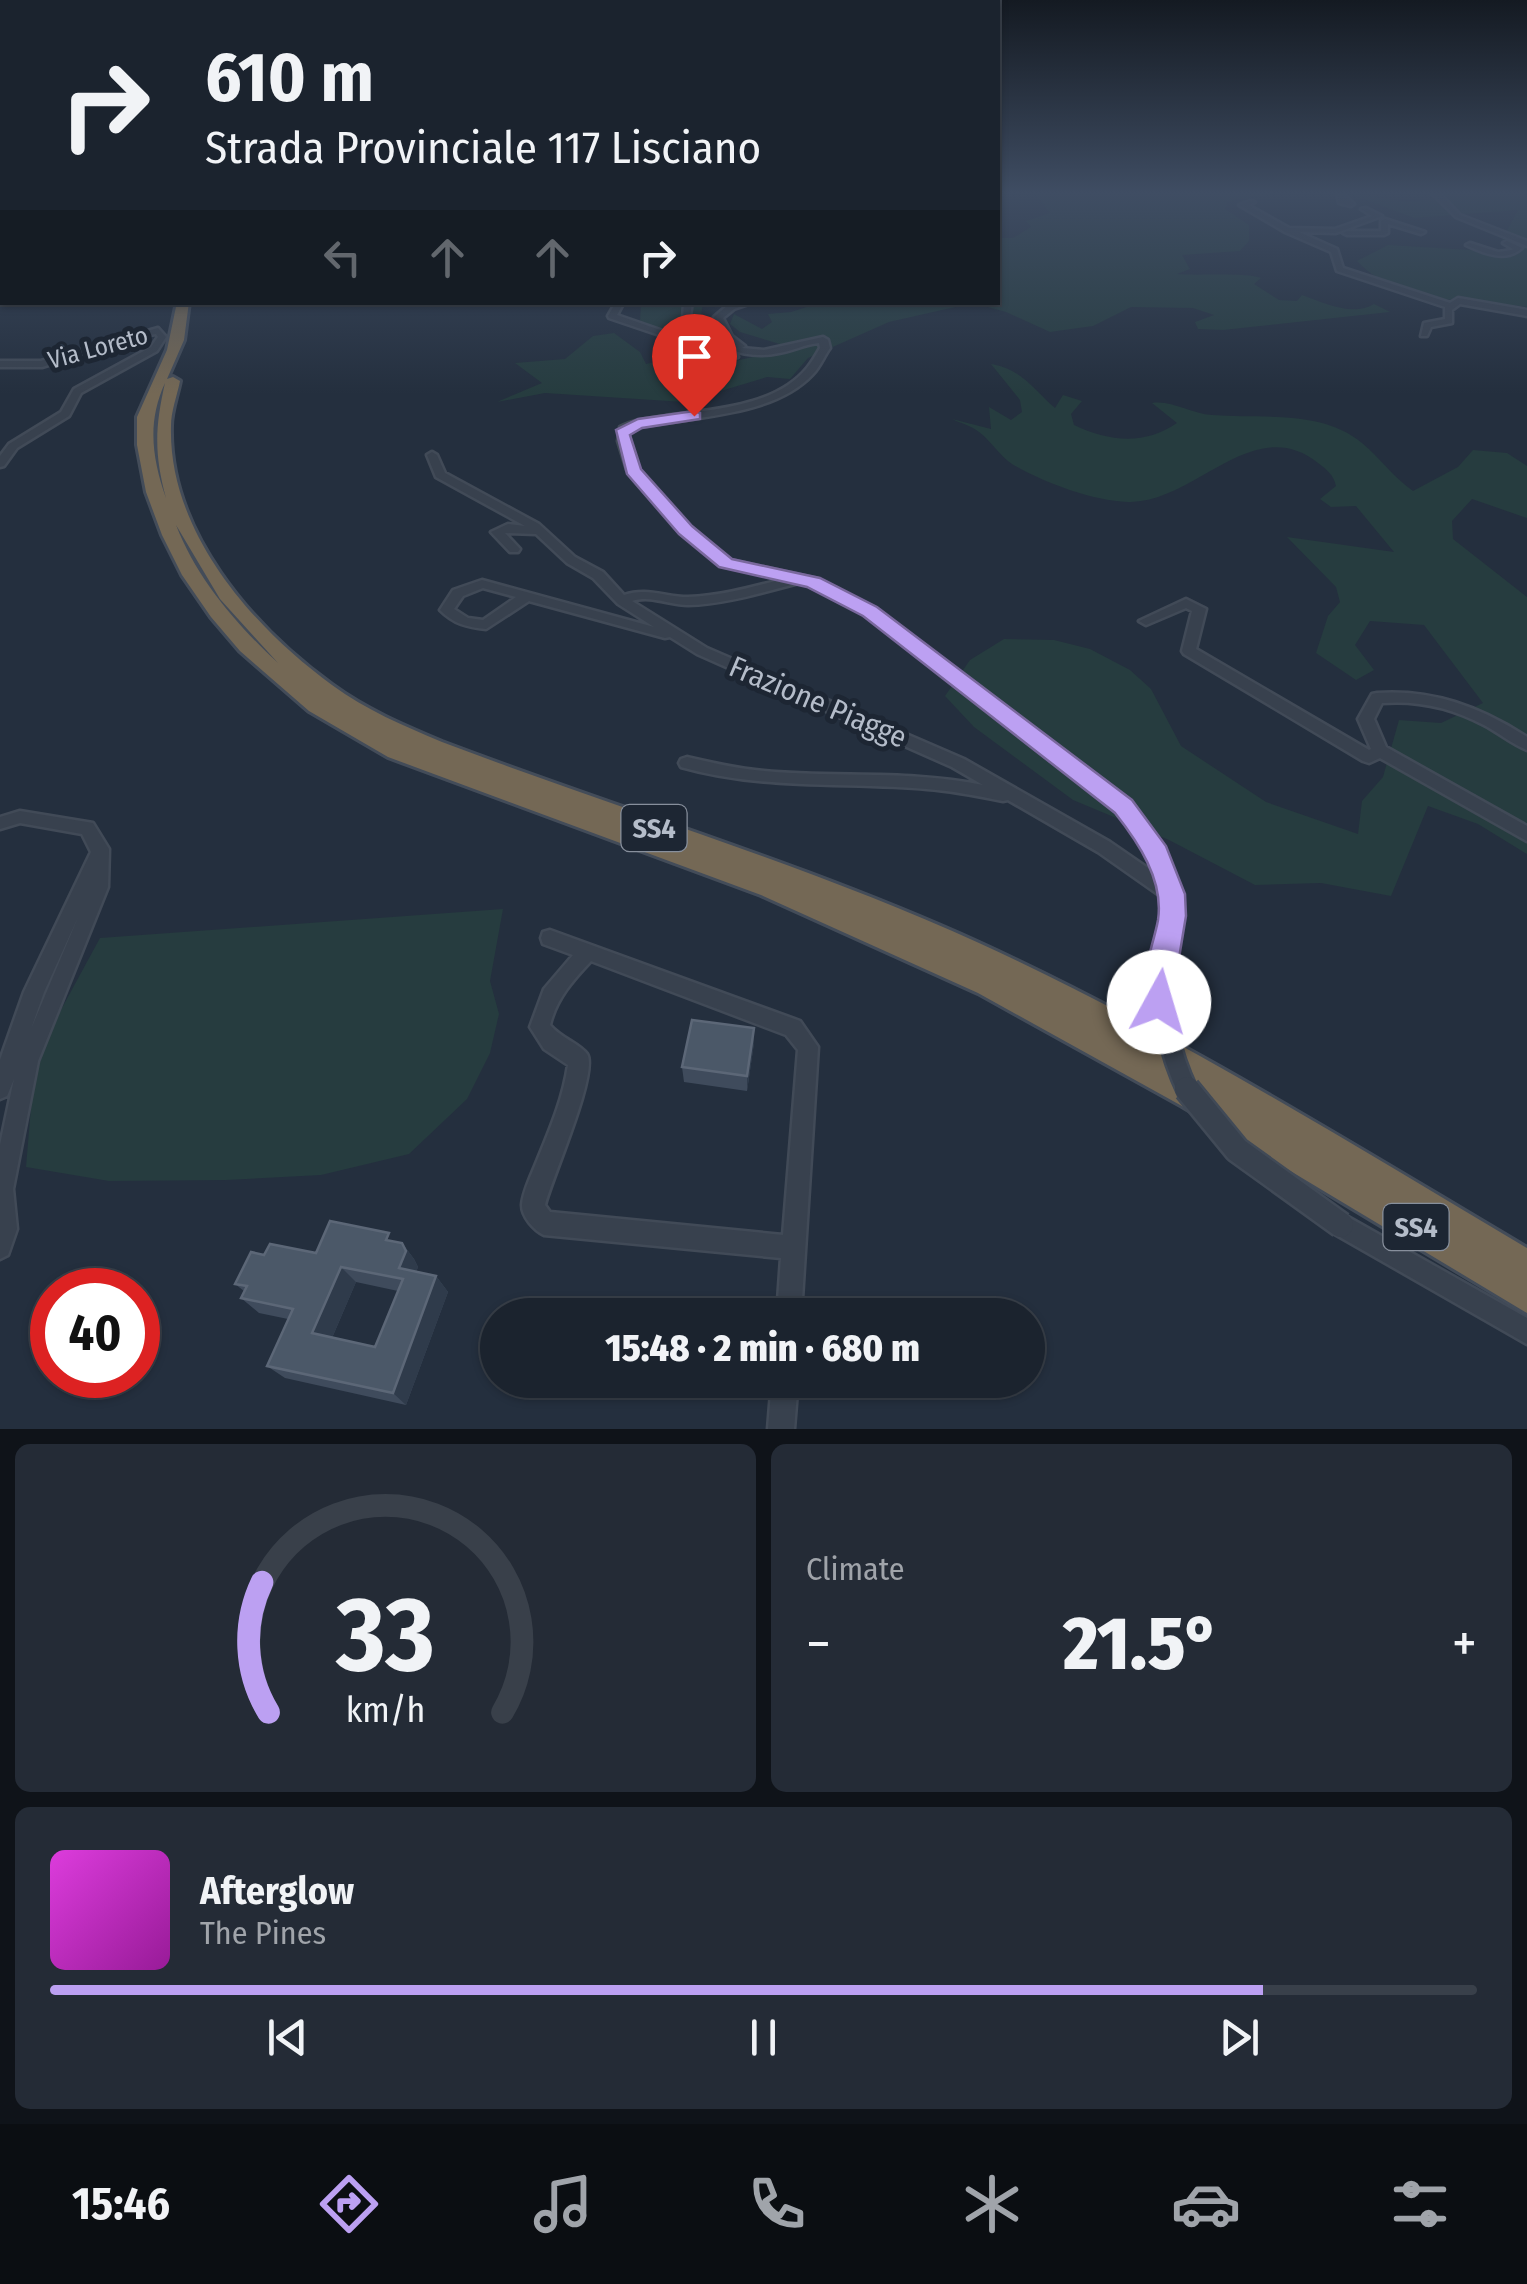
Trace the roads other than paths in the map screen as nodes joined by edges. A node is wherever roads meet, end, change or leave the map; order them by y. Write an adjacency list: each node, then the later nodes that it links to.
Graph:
1 (1337, 261): 7 (street)
2 (182, 305): 37 (highway, SS4)
3 (194, 305): 36 (highway, SS4)
4 (618, 305): 11 (street)
5 (688, 305): 11 (street)
6 (739, 305): 10 (street)
7 (1451, 306): 8 (street); 9 (street)
8 (1527, 313)
9 (1424, 334)
10 (807, 339): 11 (street); 17 (street)
11 (757, 354)
12 (0, 364): 14 (street, Via Loreto)
13 (432, 455): 15 (street, Frazione Piagge)
14 (0, 464)
15 (538, 531): 16 (street); 19 (street, Frazione Piagge)
16 (514, 549)
17 (800, 579): 19 (street); 28 (street)
18 (524, 598): 18 (street); 21 (street)
19 (623, 601): 21 (street, Frazione Piagge)
20 (1146, 621): 23 (street)
21 (679, 637): 25 (street, Frazione Piagge)
22 (1527, 744): 23 (street)
23 (1380, 751): 27 (street)
24 (687, 763): 25 (street)
25 (1052, 818): 28 (street, Frazione Piagge)
26 (2, 822): 31 (street)
27 (1527, 834)
28 (1171, 894): 39 (street, bridge)
29 (550, 938): 30 (street)
30 (588, 952): 35 (street); 35 (street)
31 (44, 991): 32 (street); 33 (street)
32 (0, 1089)
33 (1, 1189): 34 (street)
34 (0, 1247)
35 (794, 1248): 38 (street)
36 (1527, 1268)
37 (1527, 1295)
38 (791, 1298)
39 (1527, 1332)
40 (784, 1398): 41 (street)
41 (782, 1429)

